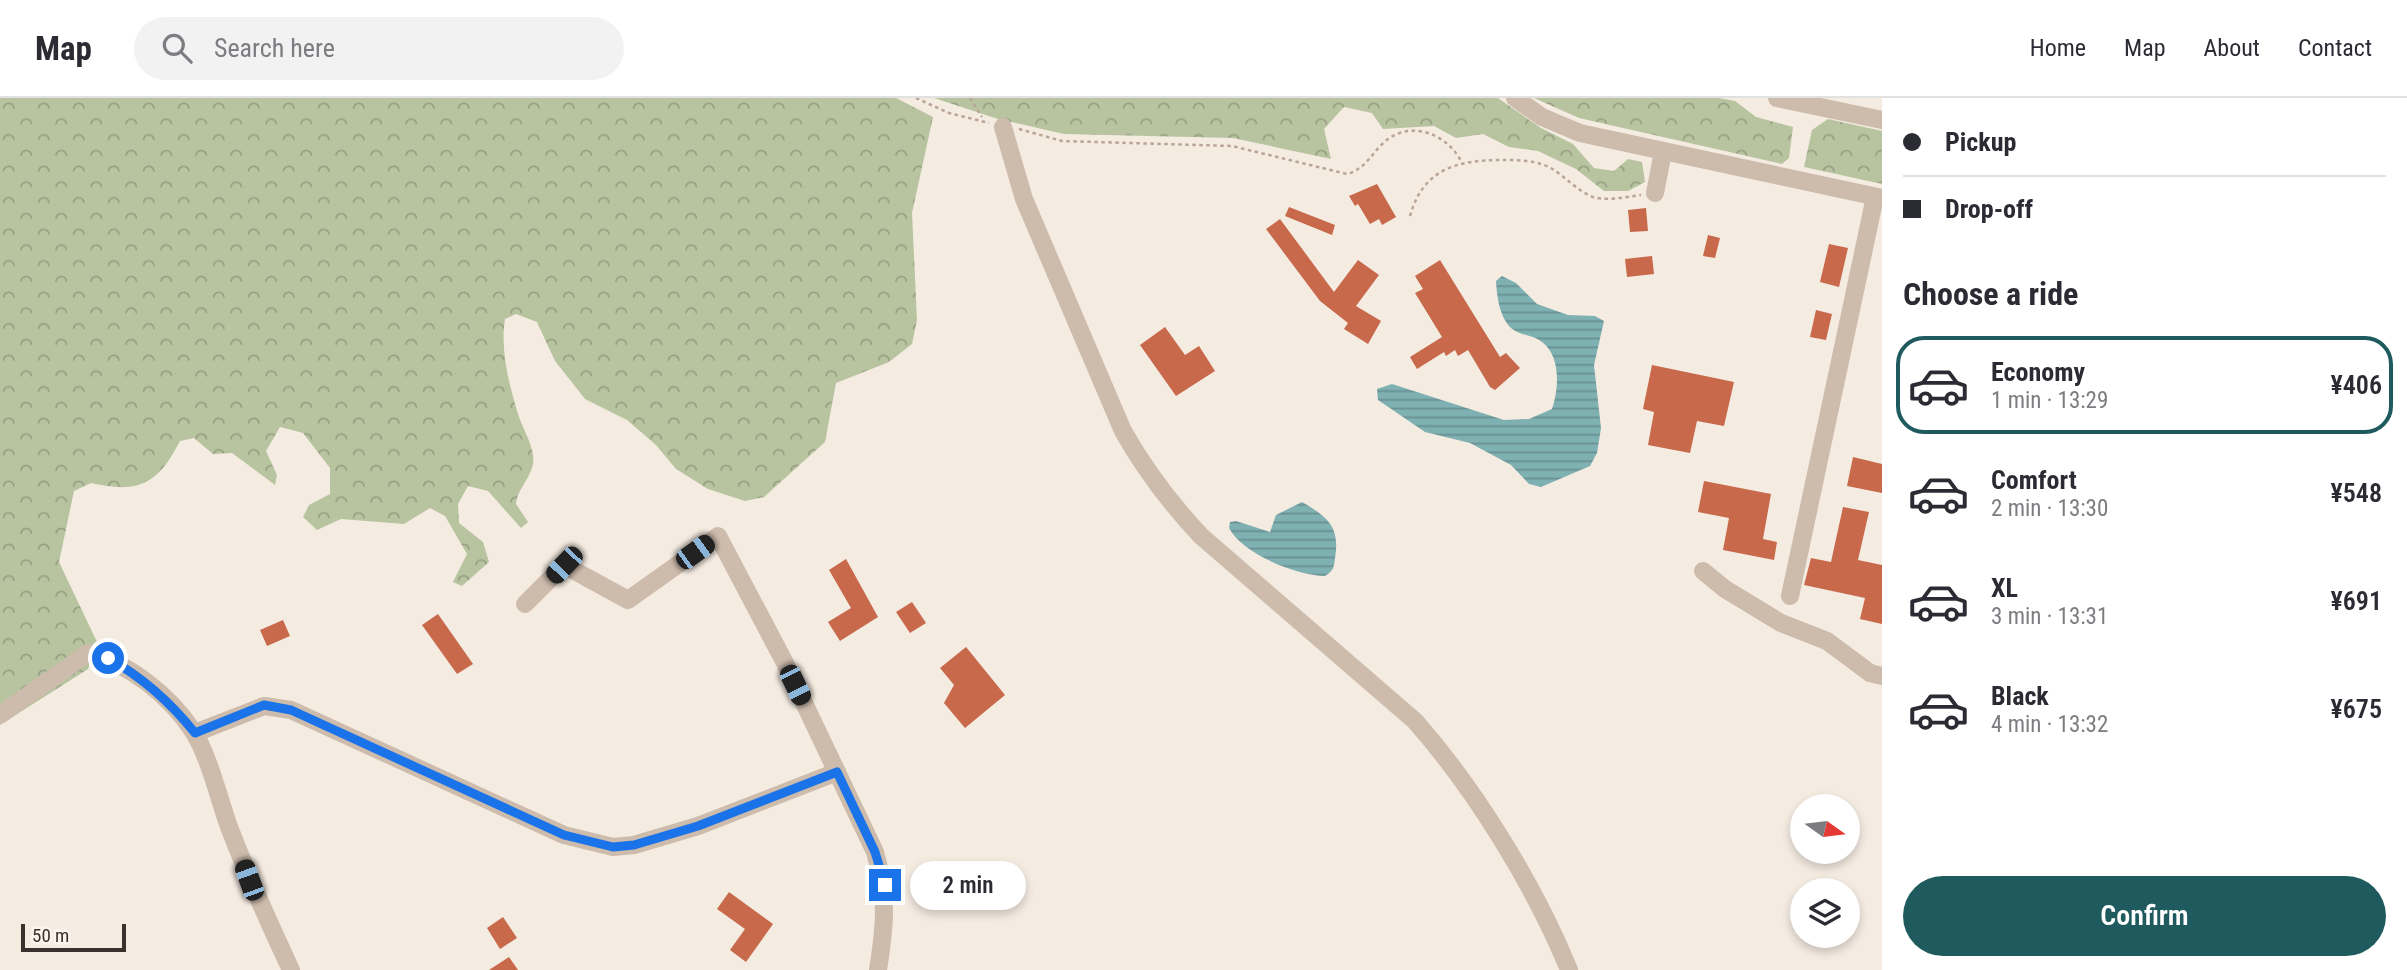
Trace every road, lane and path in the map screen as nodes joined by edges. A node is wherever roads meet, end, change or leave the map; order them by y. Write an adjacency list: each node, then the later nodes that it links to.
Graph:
1 (916, 98): 7 (path)
2 (970, 98): 5 (path)
3 (1515, 98): 8 (street)
4 (1788, 99): 6 (street)
5 (982, 117)
6 (1882, 120)
7 (1003, 127): 9 (path); 22 (street)
8 (1663, 152): 10 (street); 11 (street)
9 (1462, 163): 10 (path); 12 (path)
10 (1655, 193)
11 (1879, 197): 14 (street)
12 (1410, 216)
13 (1703, 571): 16 (street)
14 (1790, 596)
15 (525, 604): 19 (street)
16 (1882, 676)
17 (0, 715): 18 (street)
18 (195, 733): 19 (street); 20 (street)
19 (837, 772): 21 (street)
20 (291, 970)
21 (878, 970)
22 (1569, 970)

